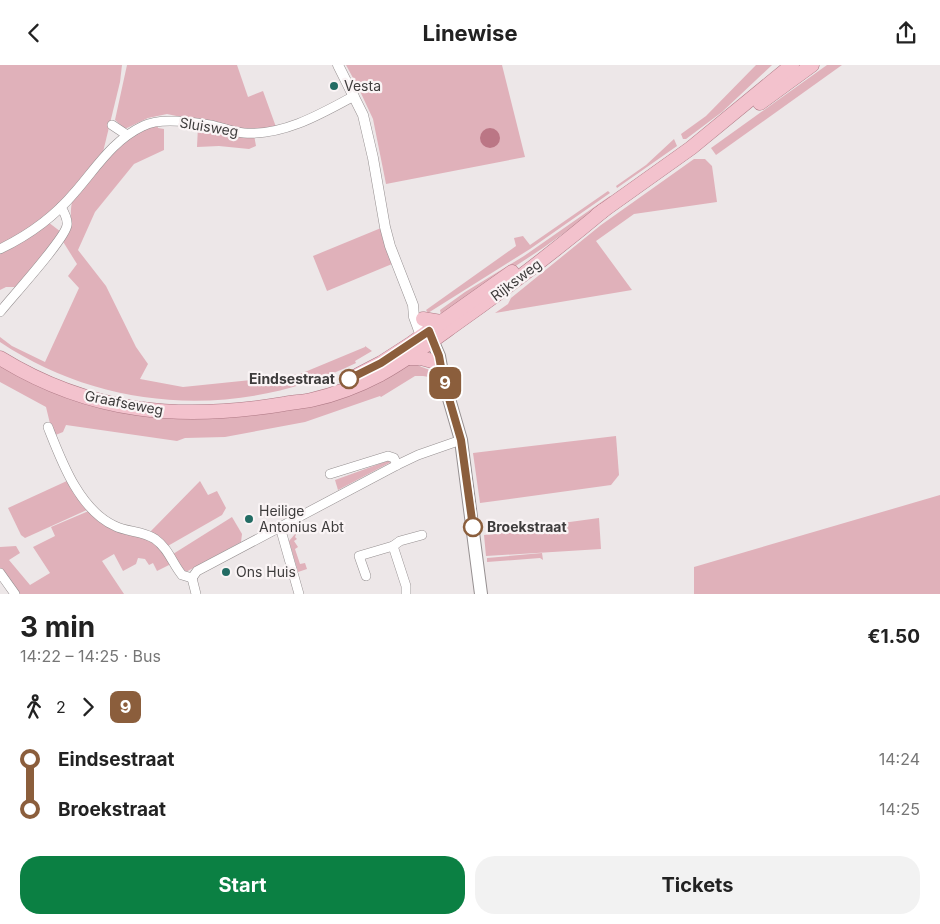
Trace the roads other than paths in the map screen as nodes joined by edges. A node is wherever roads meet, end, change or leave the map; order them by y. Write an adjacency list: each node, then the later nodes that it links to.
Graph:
1 (338, 65): 4 (street)
2 (792, 65): 7 (main road, Rijksweg)
3 (812, 65): 7 (main road, Rijksweg)
4 (354, 96): 6 (street, Sluisweg); 11 (street)
5 (112, 125): 6 (street)
6 (127, 135): 8 (street, Sluisweg)
7 (691, 148): 9 (main road, Rijksweg)
8 (61, 207): 10 (street, Sluisweg); 12 (street)
9 (604, 210): 13 (main road, Rijksweg); 13 (main road, Rijksweg)
10 (0, 249)
11 (413, 305): 13 (street); 13 (street)
12 (0, 312)
13 (426, 334): 15 (main road, Graafseweg); 16 (main road); 17 (main road); 18 (main road, Graafseweg)
14 (0, 358): 18 (main road, Graafseweg)
15 (408, 358): 16 (main road); 18 (main road, Graafseweg)
16 (432, 361): 17 (main road)
17 (443, 378): 20 (main road)
18 (285, 403)
19 (48, 427): 28 (street)
20 (461, 440): 21 (street); 33 (main road)
21 (397, 465): 22 (street); 23 (street)
22 (330, 474)
23 (280, 527): 28 (street); 31 (street)
24 (422, 535): 25 (street)
25 (393, 546): 26 (street); 32 (street)
26 (366, 576)
27 (2, 578): 29 (street)
28 (192, 578): 30 (street)
29 (15, 594)
30 (196, 594)
31 (299, 594)
32 (406, 594)
33 (481, 594)

